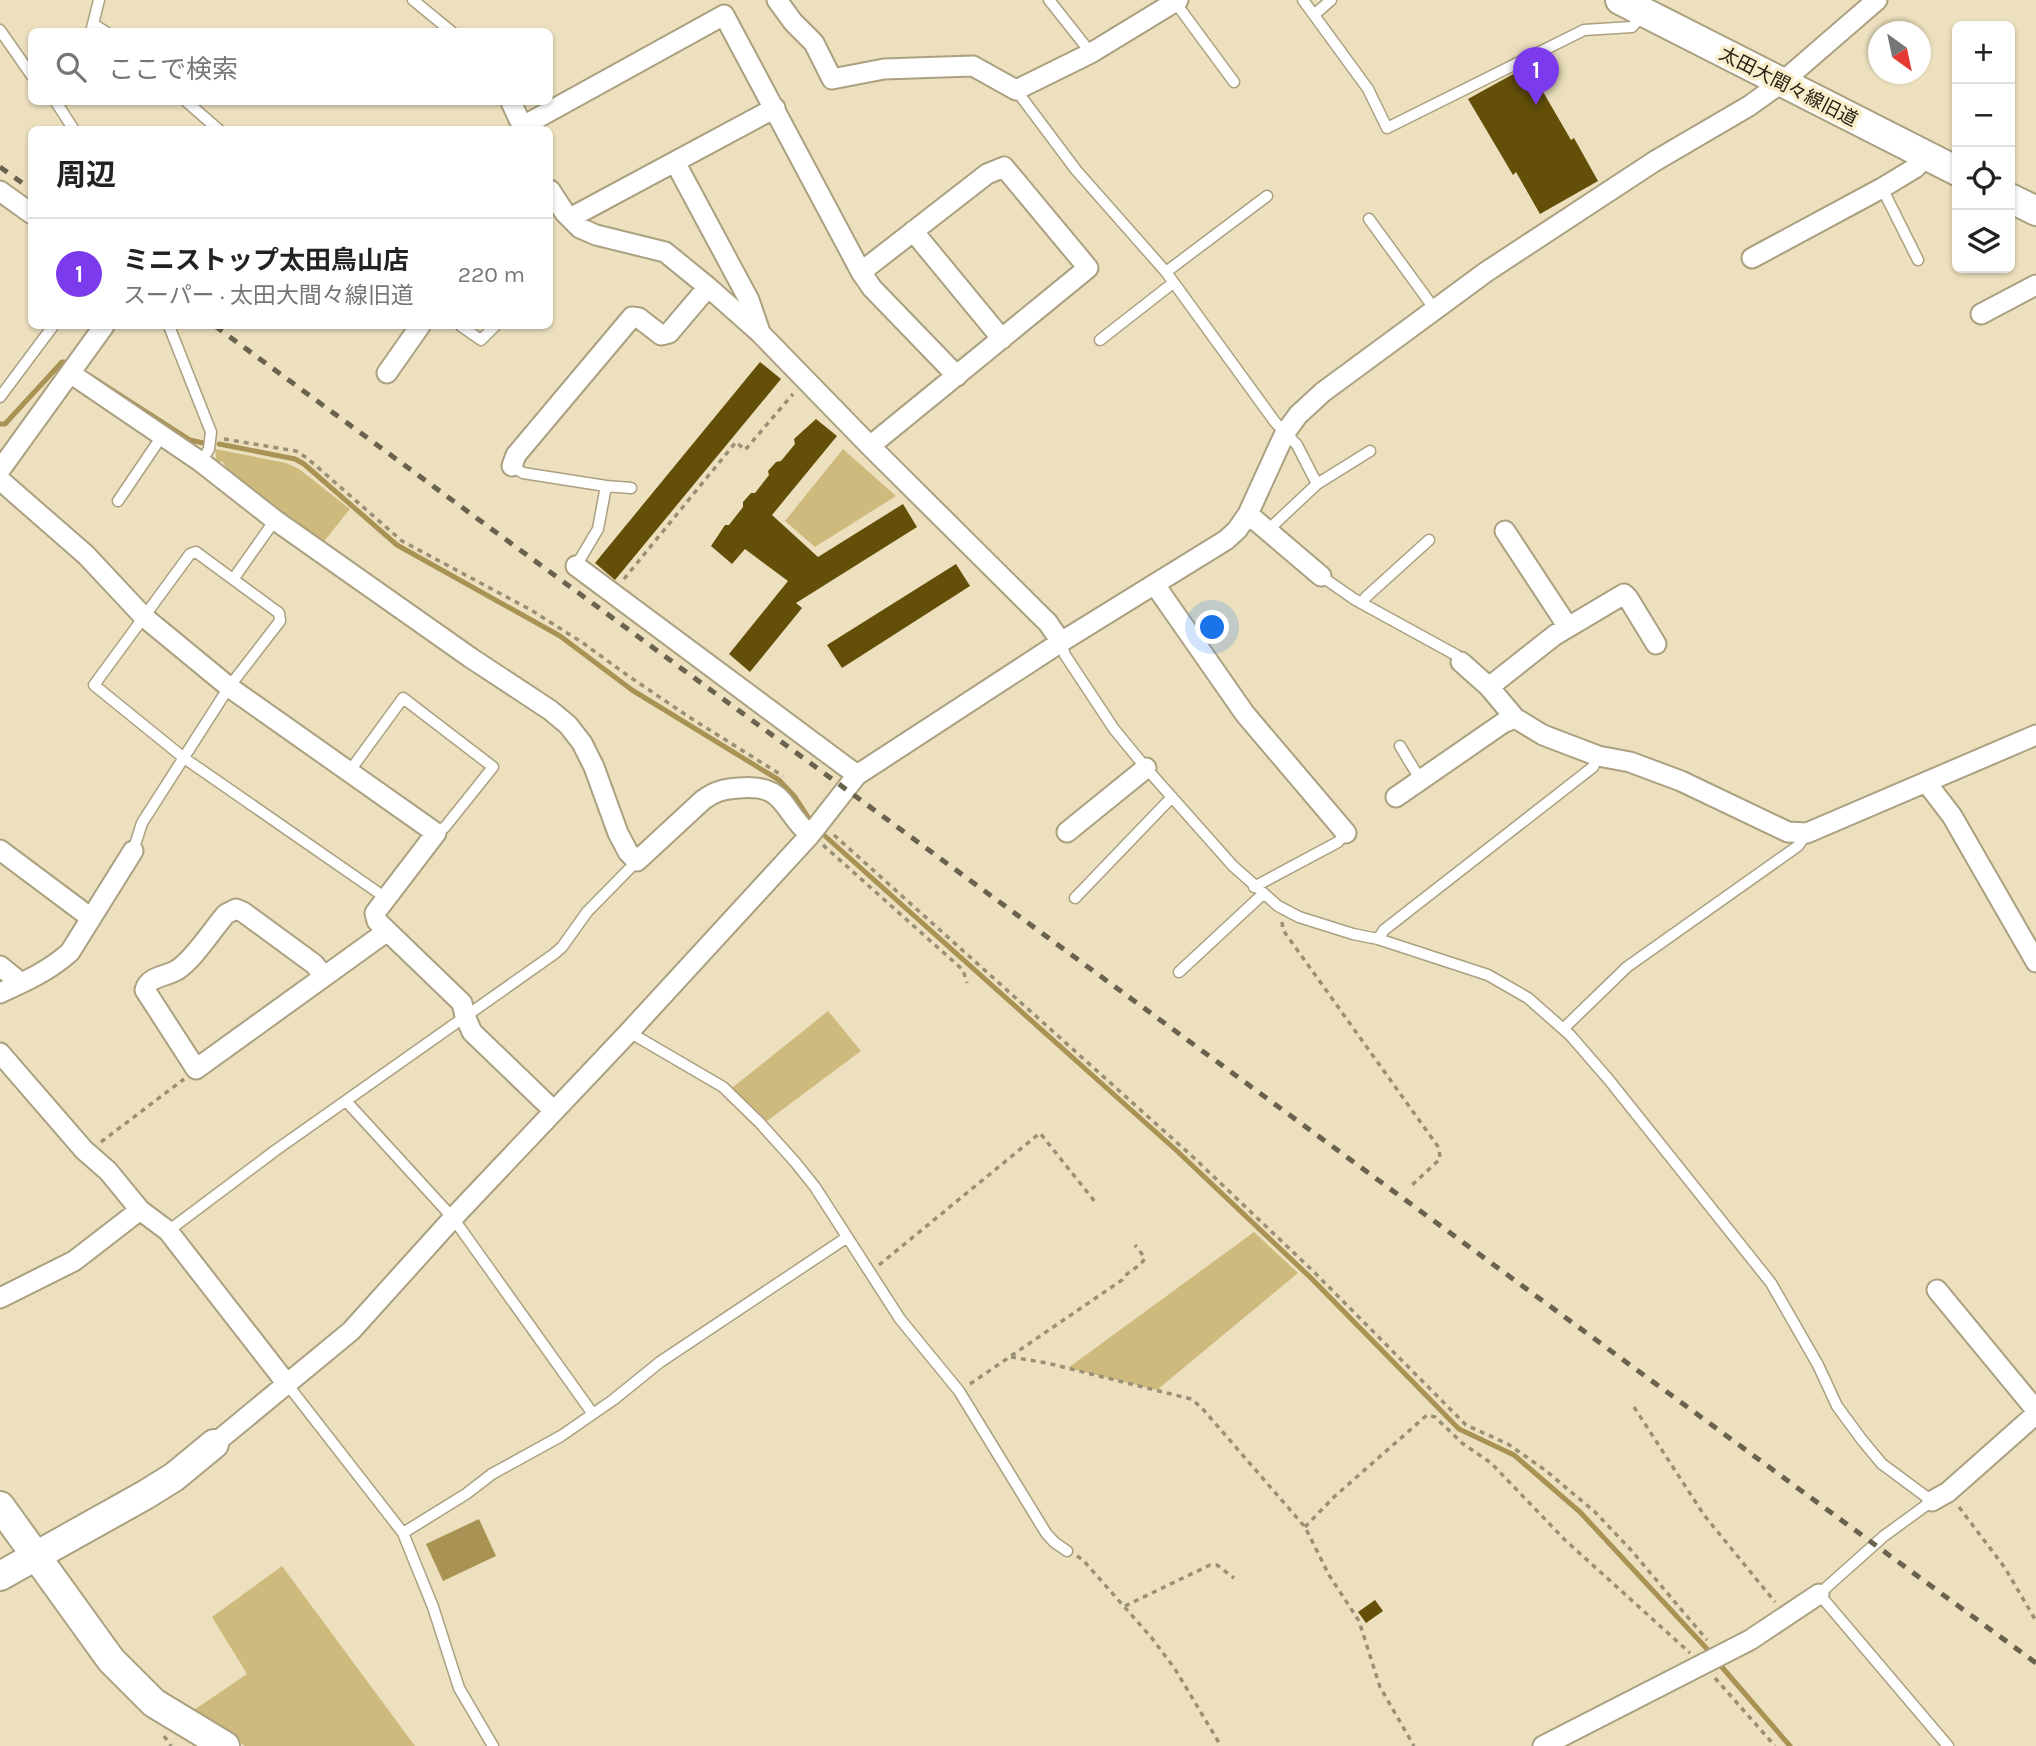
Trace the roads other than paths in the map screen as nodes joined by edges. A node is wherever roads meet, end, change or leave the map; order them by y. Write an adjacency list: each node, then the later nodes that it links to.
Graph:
1 (99, 0): 11 (lane)
2 (413, 0): 12 (lane)
3 (777, 0): 18 (street)
4 (1049, 0): 14 (lane)
5 (1303, 0): 10 (lane)
6 (1331, 0): 10 (lane)
7 (1877, 0): 17 (street)
8 (1177, 1): 14 (street); 16 (lane)
9 (1633, 6): 10 (lane); 17 (street, 太田大間々線旧道)
10 (1315, 14)
11 (92, 28)
12 (447, 28)
13 (0, 30): 15 (lane)
14 (1091, 53): 18 (street)
15 (28, 70)
16 (1234, 82)
17 (1781, 83): 27 (street, 太田大間々線旧道); 47 (street)
18 (1016, 90): 43 (lane)
19 (58, 105): 23 (lane)
20 (190, 105): 24 (lane)
21 (512, 105): 25 (street)
22 (775, 108): 26 (street); 28 (street); 42 (street)
23 (71, 126)
24 (214, 126)
25 (523, 126)
26 (528, 126)
27 (1927, 155): 29 (street, 太田大間々線旧道); 30 (street)
28 (675, 162): 37 (street); 55 (street)
29 (1952, 168)
30 (1882, 188): 40 (street); 41 (lane)
31 (0, 191): 35 (street)
32 (553, 194): 37 (street)
33 (1267, 196): 43 (lane)
34 (2015, 201): 36 (street)
35 (28, 211)
36 (2036, 212)
37 (570, 218): 46 (street)
38 (1369, 219): 47 (lane)
39 (913, 231): 42 (street); 56 (street); 56 (street)
40 (1752, 258)
41 (1918, 260)
42 (861, 272): 60 (street)
43 (1166, 272): 44 (lane)
44 (1173, 282): 57 (lane); 62 (lane)
45 (2036, 285): 48 (street)
46 (708, 287): 55 (street); 68 (street)
47 (1436, 311): 62 (street)
48 (1981, 314)
49 (52, 329): 61 (lane)
50 (102, 329): 58 (street)
51 (170, 329): 67 (lane)
52 (418, 329): 59 (street)
53 (465, 329): 54 (lane)
54 (492, 329)
55 (760, 333): 64 (street)
56 (1002, 339): 60 (street)
57 (1100, 340)
58 (70, 373): 63 (street); 66 (street)
59 (387, 373)
60 (957, 376): 64 (street)
61 (0, 397)
62 (1285, 433): 70 (lane); 74 (street)
63 (162, 436): 67 (street); 73 (lane)
64 (870, 446): 86 (street)
65 (1370, 451): 70 (lane)
66 (3, 461)
67 (201, 462): 75 (street)
68 (512, 466): 71 (lane)
69 (0, 480): 84 (street)
70 (1317, 484): 76 (lane)
71 (606, 486): 72 (lane); 79 (lane)
72 (631, 488)
73 (118, 501)
74 (1248, 513): 76 (street); 82 (street)
75 (275, 520): 81 (lane); 110 (street)
76 (1268, 531): 80 (street)
77 (1505, 531): 85 (street)
78 (1429, 540): 83 (lane)
79 (576, 566): 98 (street)
80 (1321, 576): 83 (lane)
81 (234, 579): 84 (lane); 89 (lane)
82 (1155, 585): 86 (street); 107 (street)
83 (1362, 603): 88 (lane)
84 (144, 617): 89 (street); 95 (lane)
85 (1568, 627): 87 (street); 90 (street)
86 (1061, 642): 96 (lane); 98 (street)
87 (1656, 644)
88 (1461, 662): 90 (street)
89 (229, 687): 95 (lane); 97 (street)
90 (1489, 687): 91 (street)
91 (1515, 718): 94 (street); 99 (street)
92 (2036, 735): 100 (street)
93 (1399, 746): 99 (lane)
94 (1598, 756): 106 (street); 116 (lane)
95 (184, 758): 109 (lane); 112 (lane)
96 (1146, 768): 101 (lane); 104 (street)
97 (349, 772): 105 (street); 105 (lane)
98 (857, 775): 103 (street)
99 (1420, 779): 102 (street)
100 (1926, 782): 106 (street); 117 (street)
101 (1172, 797): 111 (lane); 113 (lane)
102 (1396, 797)
103 (815, 829): 110 (street); 125 (street)
104 (1067, 832)
105 (436, 833): 112 (street)
106 (1807, 833): 124 (lane)
107 (1346, 834): 111 (lane)
108 (0, 850): 114 (street)
109 (133, 851): 114 (street)
110 (637, 861): 123 (lane)
111 (1258, 890): 116 (lane); 119 (lane)
112 (386, 898): 115 (street)
113 (1075, 898)
114 (91, 918): 121 (street)
115 (386, 932): 120 (street); 123 (street)
116 (1378, 939): 124 (lane)
117 (2036, 962)
118 (0, 966): 121 (street)
119 (1179, 972)
120 (324, 976): 120 (street)
121 (21, 984): 122 (street)
122 (0, 993)
123 (465, 1016): 127 (lane); 128 (street)
124 (1563, 1030): 139 (lane)
125 (629, 1032): 128 (street); 132 (lane)
126 (0, 1053): 129 (street)
127 (346, 1101): 130 (lane); 131 (lane)
128 (554, 1111): 130 (street)
129 (140, 1210): 131 (street); 134 (street)
130 (453, 1217): 135 (street); 137 (lane)
131 (168, 1231): 135 (street)
132 (846, 1238): 137 (lane); 142 (lane)
133 (1937, 1290): 136 (street)
134 (0, 1298)
135 (287, 1384): 138 (street); 141 (lane)
136 (2036, 1412): 139 (street)
137 (593, 1414): 141 (lane)
138 (214, 1444): 143 (street)
139 (1940, 1496): 145 (lane)
140 (0, 1506): 143 (street)
141 (403, 1533): 147 (lane)
142 (1068, 1550)
143 (36, 1556): 144 (street); 146 (street)
144 (0, 1576)
145 (1819, 1594): 148 (street); 149 (lane)
146 (225, 1746)
147 (493, 1746)
148 (1544, 1746)
149 (1948, 1746)

